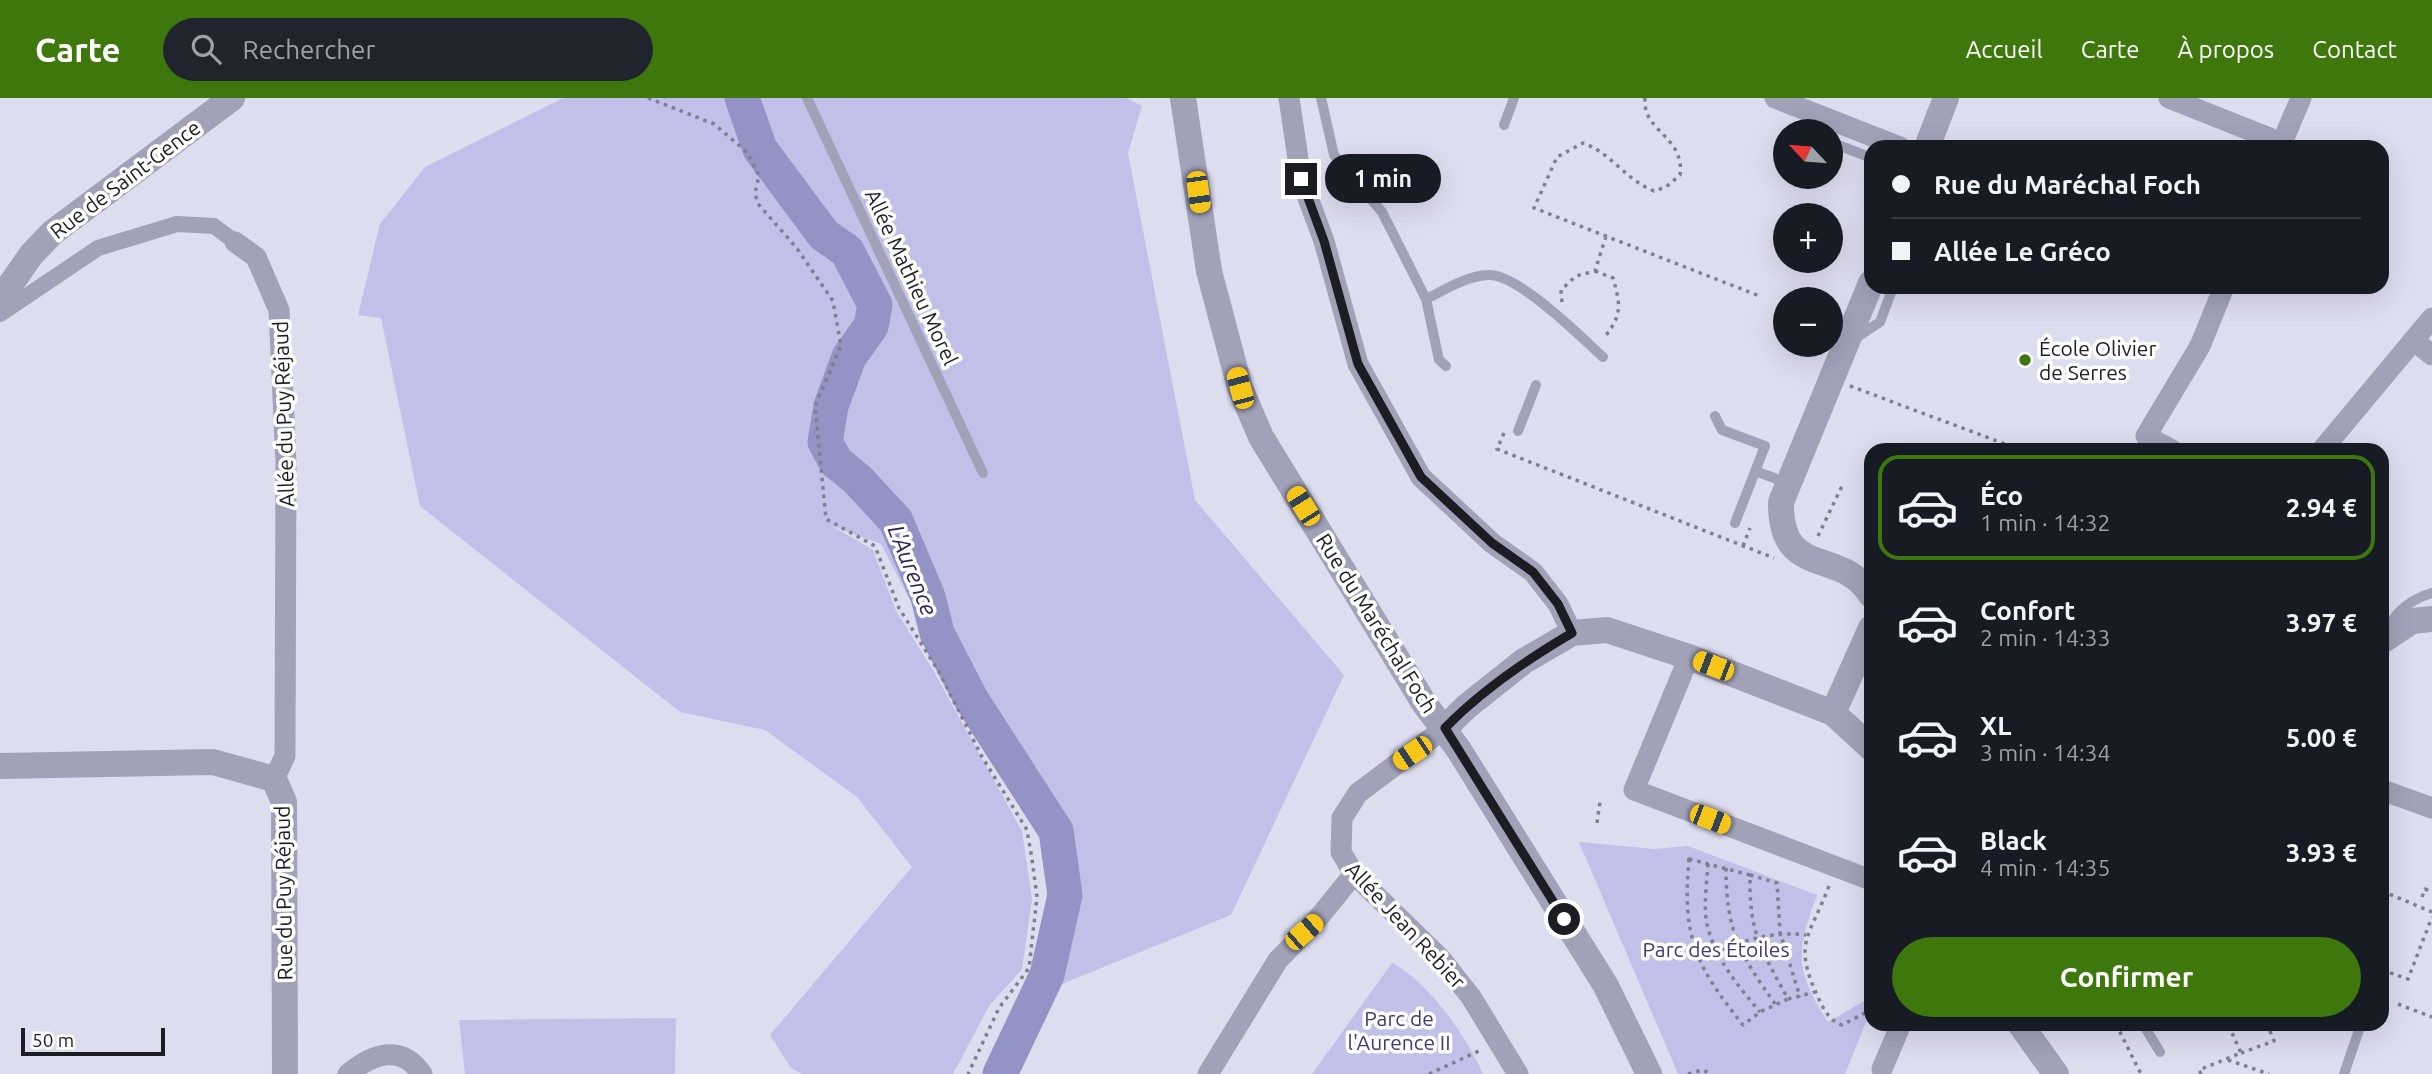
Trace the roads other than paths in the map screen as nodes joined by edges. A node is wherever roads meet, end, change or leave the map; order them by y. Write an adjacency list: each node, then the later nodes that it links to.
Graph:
1 (232, 98): 25 (street, Rue de Saint-Gence)
2 (807, 98): 39 (lane, Allée Mathieu Morel)
3 (1183, 98): 53 (street, Rue du Maréchal Foch)
4 (1289, 98): 46 (street)
5 (1321, 98): 24 (lane)
6 (1514, 98): 12 (lane)
7 (1775, 98): 11 (street)
8 (1946, 98): 15 (street)
9 (2169, 98): 16 (street)
10 (2301, 98): 17 (street)
11 (1816, 119)
12 (1504, 125)
13 (1843, 130): 14 (street)
14 (1876, 140)
15 (1930, 140)
16 (2269, 140)
17 (2283, 140)
18 (1843, 147): 19 (lane)
19 (1864, 155)
20 (235, 242): 26 (street, Allée du Puy Réjaud); 57 (street, Allée du Puy Réjaud)
21 (1866, 294): 29 (street)
22 (1890, 294): 29 (lane)
23 (2221, 294): 36 (street)
24 (1426, 299): 31 (lane); 32 (lane)
25 (0, 300)
26 (0, 314)
27 (2432, 318): 28 (street)
28 (2413, 340): 30 (street); 37 (street)
29 (1846, 344): 40 (street)
30 (2432, 355)
31 (1603, 357)
32 (1446, 366)
33 (1536, 385): 35 (lane)
34 (1715, 416): 38 (lane)
35 (1518, 431)
36 (2159, 443)
37 (2328, 443)
38 (1755, 471): 40 (lane); 41 (lane)
39 (983, 473)
40 (1788, 483): 42 (street)
41 (1735, 523)
42 (1864, 586)
43 (2432, 593): 45 (lane)
44 (2432, 619): 48 (street)
45 (2389, 626)
46 (1572, 633): 51 (street); 53 (street)
47 (2432, 633): 49 (street)
48 (2389, 636)
49 (2389, 639)
50 (1864, 644): 52 (street)
51 (1689, 657): 52 (street); 61 (street)
52 (1833, 713): 54 (street)
53 (1445, 728): 60 (street, Allée Jean Rebier); 73 (street, Rue du Maréchal Foch)
54 (1864, 742)
55 (0, 766): 56 (street); 57 (street, Rue du Puy Réjaud)
56 (0, 777)
57 (274, 779): 68 (street, Rue du Puy Réjaud)
58 (2389, 793): 59 (street)
59 (2432, 808)
60 (1354, 874): 71 (street); 72 (street, Allée Jean Rebier)
61 (1864, 877)
62 (1898, 1031): 67 (street)
63 (2025, 1031): 74 (street)
64 (2147, 1031): 66 (lane)
65 (2359, 1031): 75 (lane)
66 (2160, 1052)
67 (1881, 1069)
68 (285, 1074)
69 (348, 1074): 70 (street)
70 (422, 1074)
71 (1208, 1074)
72 (1518, 1074)
73 (1649, 1074)
74 (2056, 1074)
75 (2344, 1074)

